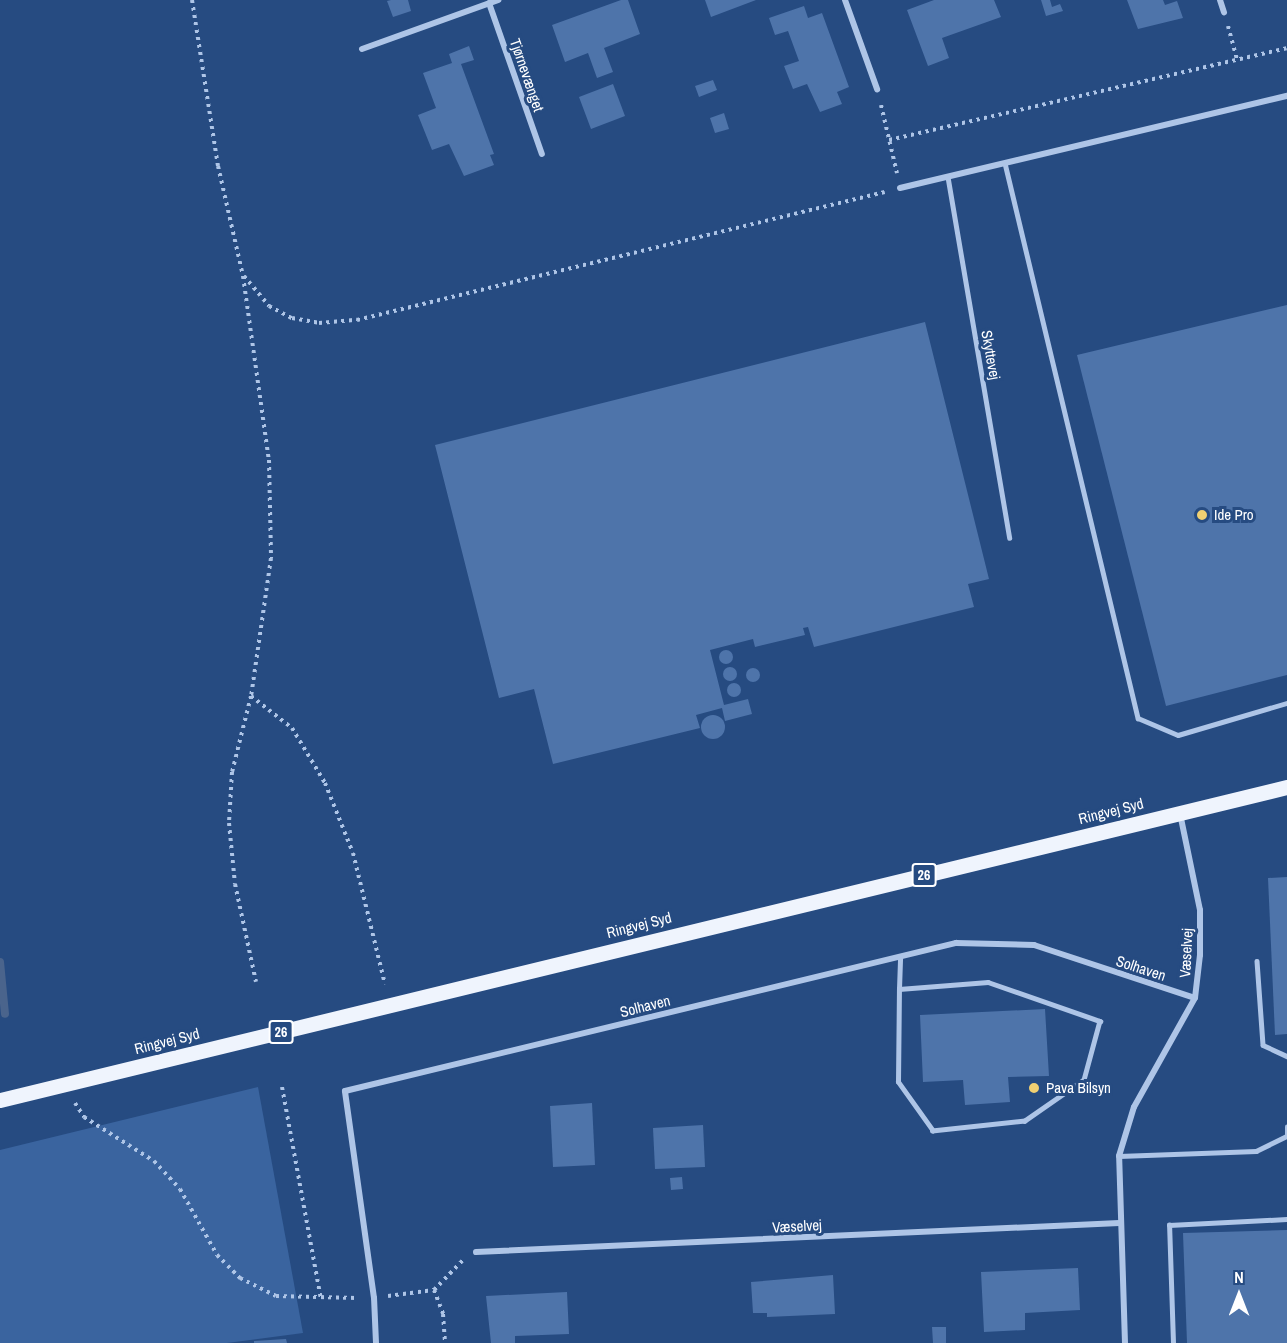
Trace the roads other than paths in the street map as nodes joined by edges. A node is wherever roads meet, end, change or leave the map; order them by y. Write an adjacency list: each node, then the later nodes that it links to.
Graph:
1 (498, 0): 4 (street)
2 (844, 0): 7 (street)
3 (1220, 0): 5 (street)
4 (489, 3): 6 (street); 9 (street, Tjørnevænget)
5 (1224, 12)
6 (362, 49)
7 (877, 89)
8 (1287, 96): 10 (street)
9 (542, 154)
10 (1005, 163): 11 (street); 14 (lane)
11 (948, 177): 12 (street); 13 (lane, Skyttevej)
12 (900, 188)
13 (1010, 538)
14 (1287, 703)
15 (1287, 787): 16 (main road, Ringvej Syd / 26)
16 (1180, 813): 20 (street, Væselvej); 22 (main road, Ringvej Syd / 26)
17 (900, 957): 19 (lane); 20 (street, Solhaven); 28 (street, Solhaven)
18 (1257, 961): 21 (lane)
19 (899, 989): 19 (lane)
20 (1195, 998): 24 (street, Væselvej)
21 (1287, 1056)
22 (0, 1100)
23 (1287, 1127): 24 (lane)
24 (1119, 1156): 26 (street, Væselvej)
25 (1287, 1219): 30 (lane)
26 (1119, 1223): 27 (street, Væselvej); 29 (street, Væselvej)
27 (476, 1252)
28 (376, 1343)
29 (1125, 1343)
30 (1173, 1343)

